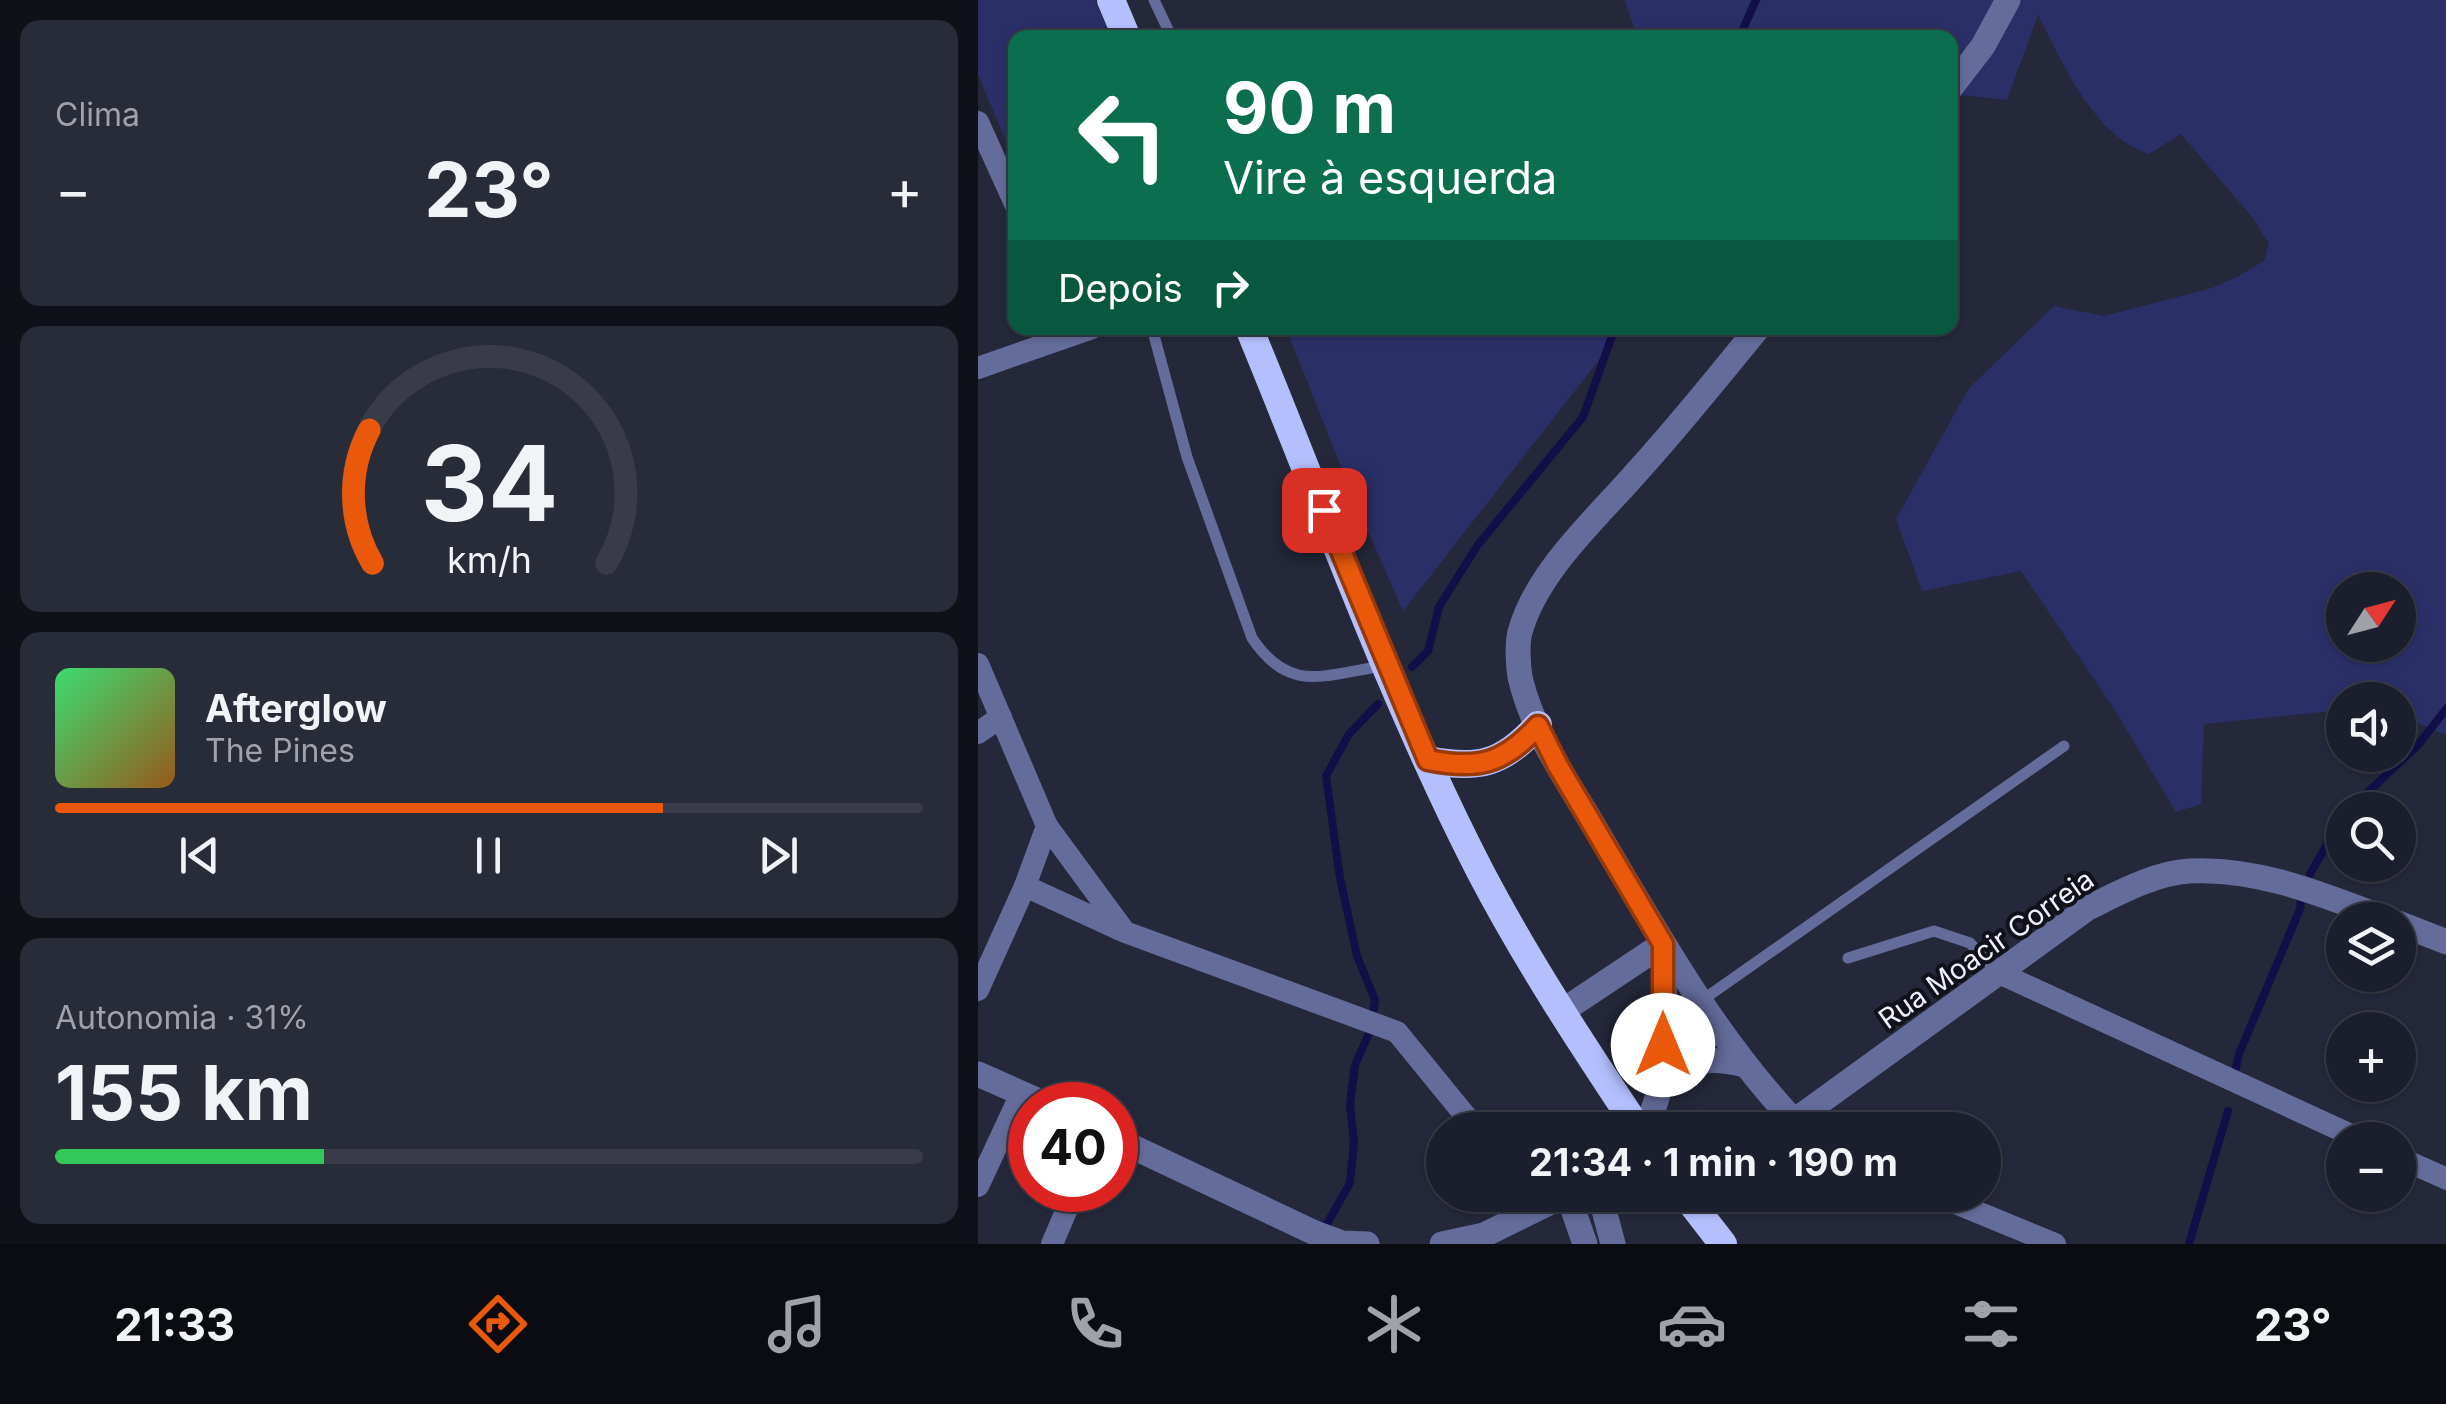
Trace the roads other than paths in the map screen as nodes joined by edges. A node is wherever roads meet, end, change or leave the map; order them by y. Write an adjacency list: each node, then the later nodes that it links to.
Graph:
1 (1111, 0): 4 (highway)
2 (1154, 0): 5 (lane)
3 (2008, 0): 6 (street)
4 (1124, 30)
5 (1168, 30)
6 (1958, 79)
7 (978, 122): 8 (street)
8 (1008, 188)
9 (1063, 335): 13 (street)
10 (1154, 335): 15 (lane)
11 (1251, 335): 15 (highway)
12 (1752, 335): 17 (street)
13 (978, 368)
14 (978, 664): 16 (street)
15 (1386, 665): 20 (highway)
16 (1001, 716): 18 (street); 21 (street)
17 (1538, 726): 20 (highway); 27 (street)
18 (978, 733)
19 (2064, 746): 31 (lane)
20 (1428, 760): 32 (highway)
21 (1047, 826): 22 (street); 25 (street)
22 (1025, 886): 25 (street); 30 (street)
23 (2340, 902): 29 (street, Rua Moacir Correia)
24 (2416, 930): 26 (street)
25 (1125, 932): 37 (street)
26 (2446, 942)
27 (1663, 944): 31 (street); 32 (street); 35 (street)
28 (1848, 958): 29 (lane)
29 (1997, 972): 41 (street, Rua Moacir Correia); 43 (street)
30 (978, 990)
31 (1701, 1000): 33 (street)
32 (1561, 1012): 38 (highway)
33 (1745, 1065): 35 (street); 40 (street)
34 (978, 1074): 36 (street)
35 (1663, 1079): 39 (street)
36 (1008, 1088)
37 (1462, 1112)
38 (1629, 1112)
39 (1655, 1112)
40 (1787, 1112)
41 (1818, 1112)
42 (1008, 1122): 47 (street)
43 (2326, 1123)
44 (1138, 1149): 54 (street)
45 (2416, 1165): 46 (street)
46 (2446, 1179)
47 (978, 1186)
48 (1066, 1212): 56 (street)
49 (1518, 1212): 55 (street)
50 (1573, 1212): 57 (street)
51 (1605, 1212): 58 (street)
52 (1698, 1212): 59 (highway)
53 (1978, 1212): 60 (street)
54 (1355, 1243)
55 (1457, 1243)
56 (1052, 1244)
57 (1585, 1244)
58 (1613, 1244)
59 (1723, 1244)
60 (2056, 1244)

